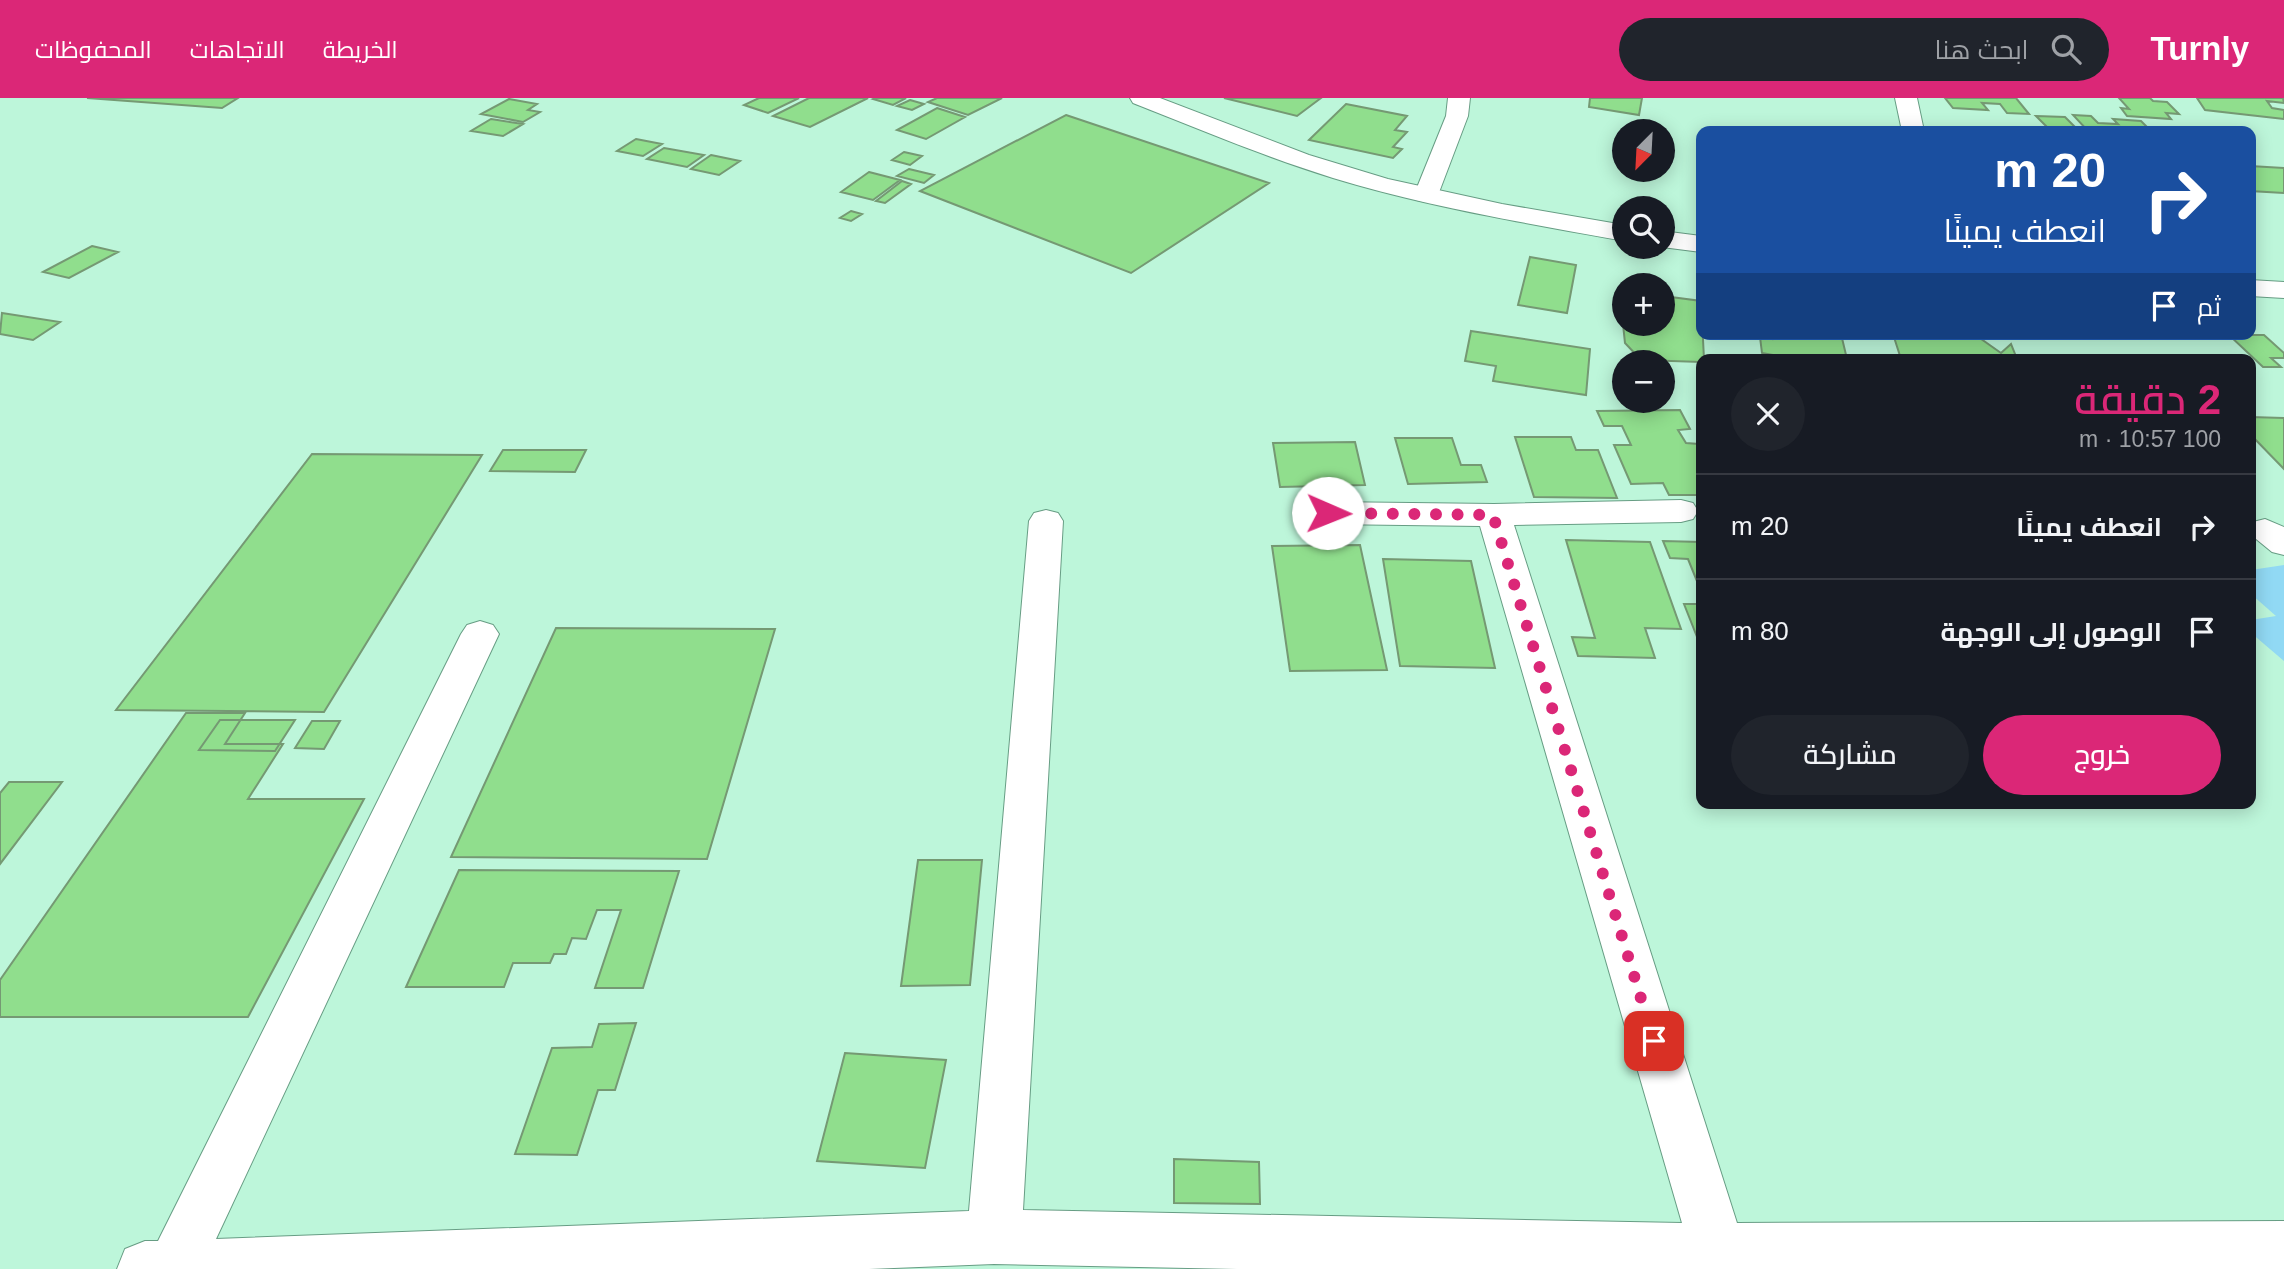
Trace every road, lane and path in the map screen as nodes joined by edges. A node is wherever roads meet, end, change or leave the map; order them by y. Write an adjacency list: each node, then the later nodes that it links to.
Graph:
1 (1141, 98): 5 (street)
2 (1459, 98): 5 (street)
3 (1906, 98): 4 (street)
4 (1912, 126)
5 (1426, 195): 6 (street)
6 (1612, 231)
7 (1675, 240): 8 (street)
8 (1696, 242)
9 (2256, 288): 10 (street)
10 (2284, 290)
11 (1681, 511): 13 (street)
12 (1328, 513): 13 (street)
13 (1493, 515): 18 (street)
14 (1046, 521): 16 (street)
15 (480, 634): 19 (street)
16 (994, 1237): 18 (street); 19 (street)
17 (2284, 1248): 18 (street)
18 (1718, 1251)
19 (159, 1268)

